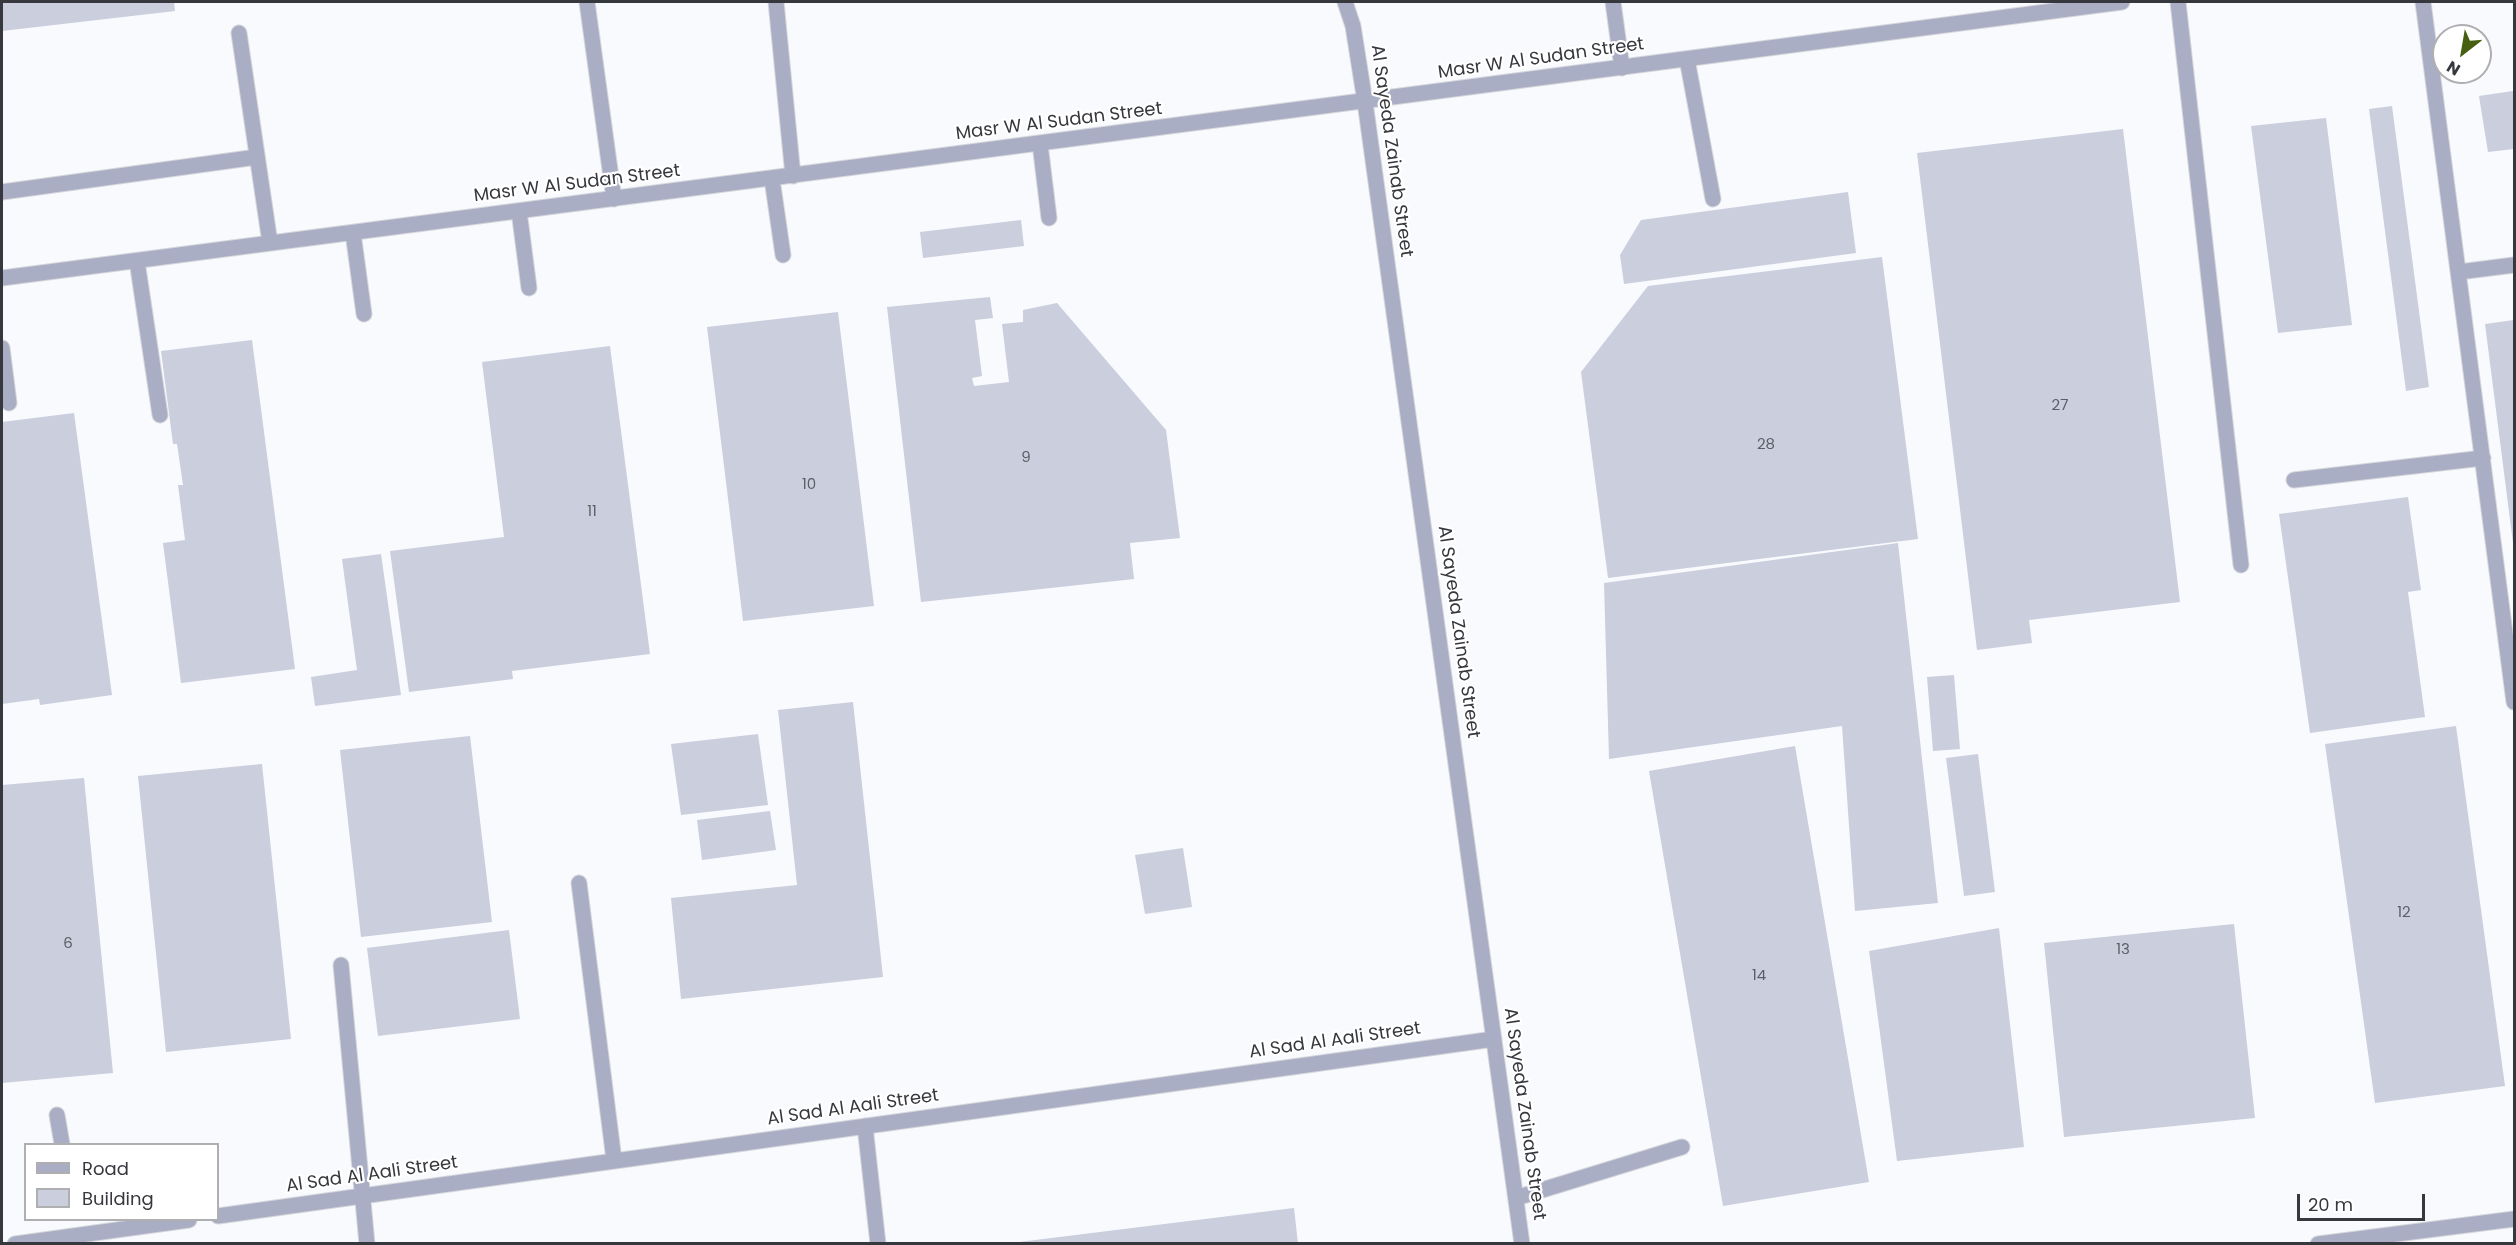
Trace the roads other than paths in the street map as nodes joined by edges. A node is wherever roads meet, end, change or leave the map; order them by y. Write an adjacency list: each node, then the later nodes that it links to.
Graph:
1 (587, 2): 20 (lane)
2 (776, 2): 17 (lane)
3 (1345, 2): 10 (lane, Al Sayeda Zainab Street)
4 (1356, 2): 10 (lane, Al Sayeda Zainab Street)
5 (1613, 2): 13 (lane)
6 (2122, 2): 9 (lane, Masr W Al Sudan Street)
7 (2178, 2): 38 (lane)
8 (2423, 2): 29 (lane)
9 (2060, 6): 12 (lane, Masr W Al Sudan Street)
10 (1353, 26): 14 (lane, Al Sayeda Zainab Street)
11 (239, 33): 16 (lane)
12 (1687, 59): 13 (lane, Masr W Al Sudan Street); 21 (lane)
13 (1622, 68): 14 (lane, Masr W Al Sudan Street)
14 (1365, 102): 15 (lane, Masr W Al Sudan Street); 42 (lane, Al Sayeda Zainab Street)
15 (1040, 144): 17 (lane, Masr W Al Sudan Street); 23 (lane)
16 (257, 157): 19 (lane); 25 (lane)
17 (793, 176): 18 (lane, Masr W Al Sudan Street)
18 (772, 178): 20 (lane, Masr W Al Sudan Street); 26 (lane)
19 (2, 192)
20 (614, 199): 22 (lane, Masr W Al Sudan Street)
21 (1713, 199)
22 (519, 211): 24 (lane, Masr W Al Sudan Street); 31 (lane)
23 (1049, 218)
24 (353, 233): 25 (lane, Masr W Al Sudan Street); 32 (lane)
25 (270, 243): 27 (lane, Masr W Al Sudan Street)
26 (783, 255)
27 (137, 261): 30 (lane, Masr W Al Sudan Street); 35 (lane)
28 (2514, 265): 29 (lane)
29 (2458, 272): 36 (lane)
30 (2, 278)
31 (529, 288)
32 (364, 314)
33 (2, 348): 34 (lane)
34 (9, 403)
35 (160, 415)
36 (2483, 458): 37 (lane); 39 (lane)
37 (2294, 480)
38 (2241, 565)
39 (2514, 702)
40 (579, 883): 47 (lane)
41 (341, 965): 48 (lane)
42 (1494, 1039): 44 (lane, Al Sad Al Aali Street); 49 (lane, Al Sayeda Zainab Street)
43 (57, 1115): 45 (lane)
44 (865, 1126): 47 (lane, Al Sad Al Aali Street); 57 (lane)
45 (62, 1143)
46 (1682, 1147): 49 (lane)
47 (614, 1160): 48 (lane, Al Sad Al Aali Street)
48 (361, 1196): 50 (lane, Al Sad Al Aali Street); 56 (lane)
49 (1515, 1198): 58 (lane, Al Sayeda Zainab Street)
50 (219, 1216)
51 (2514, 1219): 59 (lane)
52 (73, 1221): 54 (lane)
53 (183, 1221): 54 (lane)
54 (76, 1239): 55 (lane)
55 (15, 1244)
56 (367, 1244)
57 (878, 1244)
58 (1522, 1244)
59 (2318, 1244)

